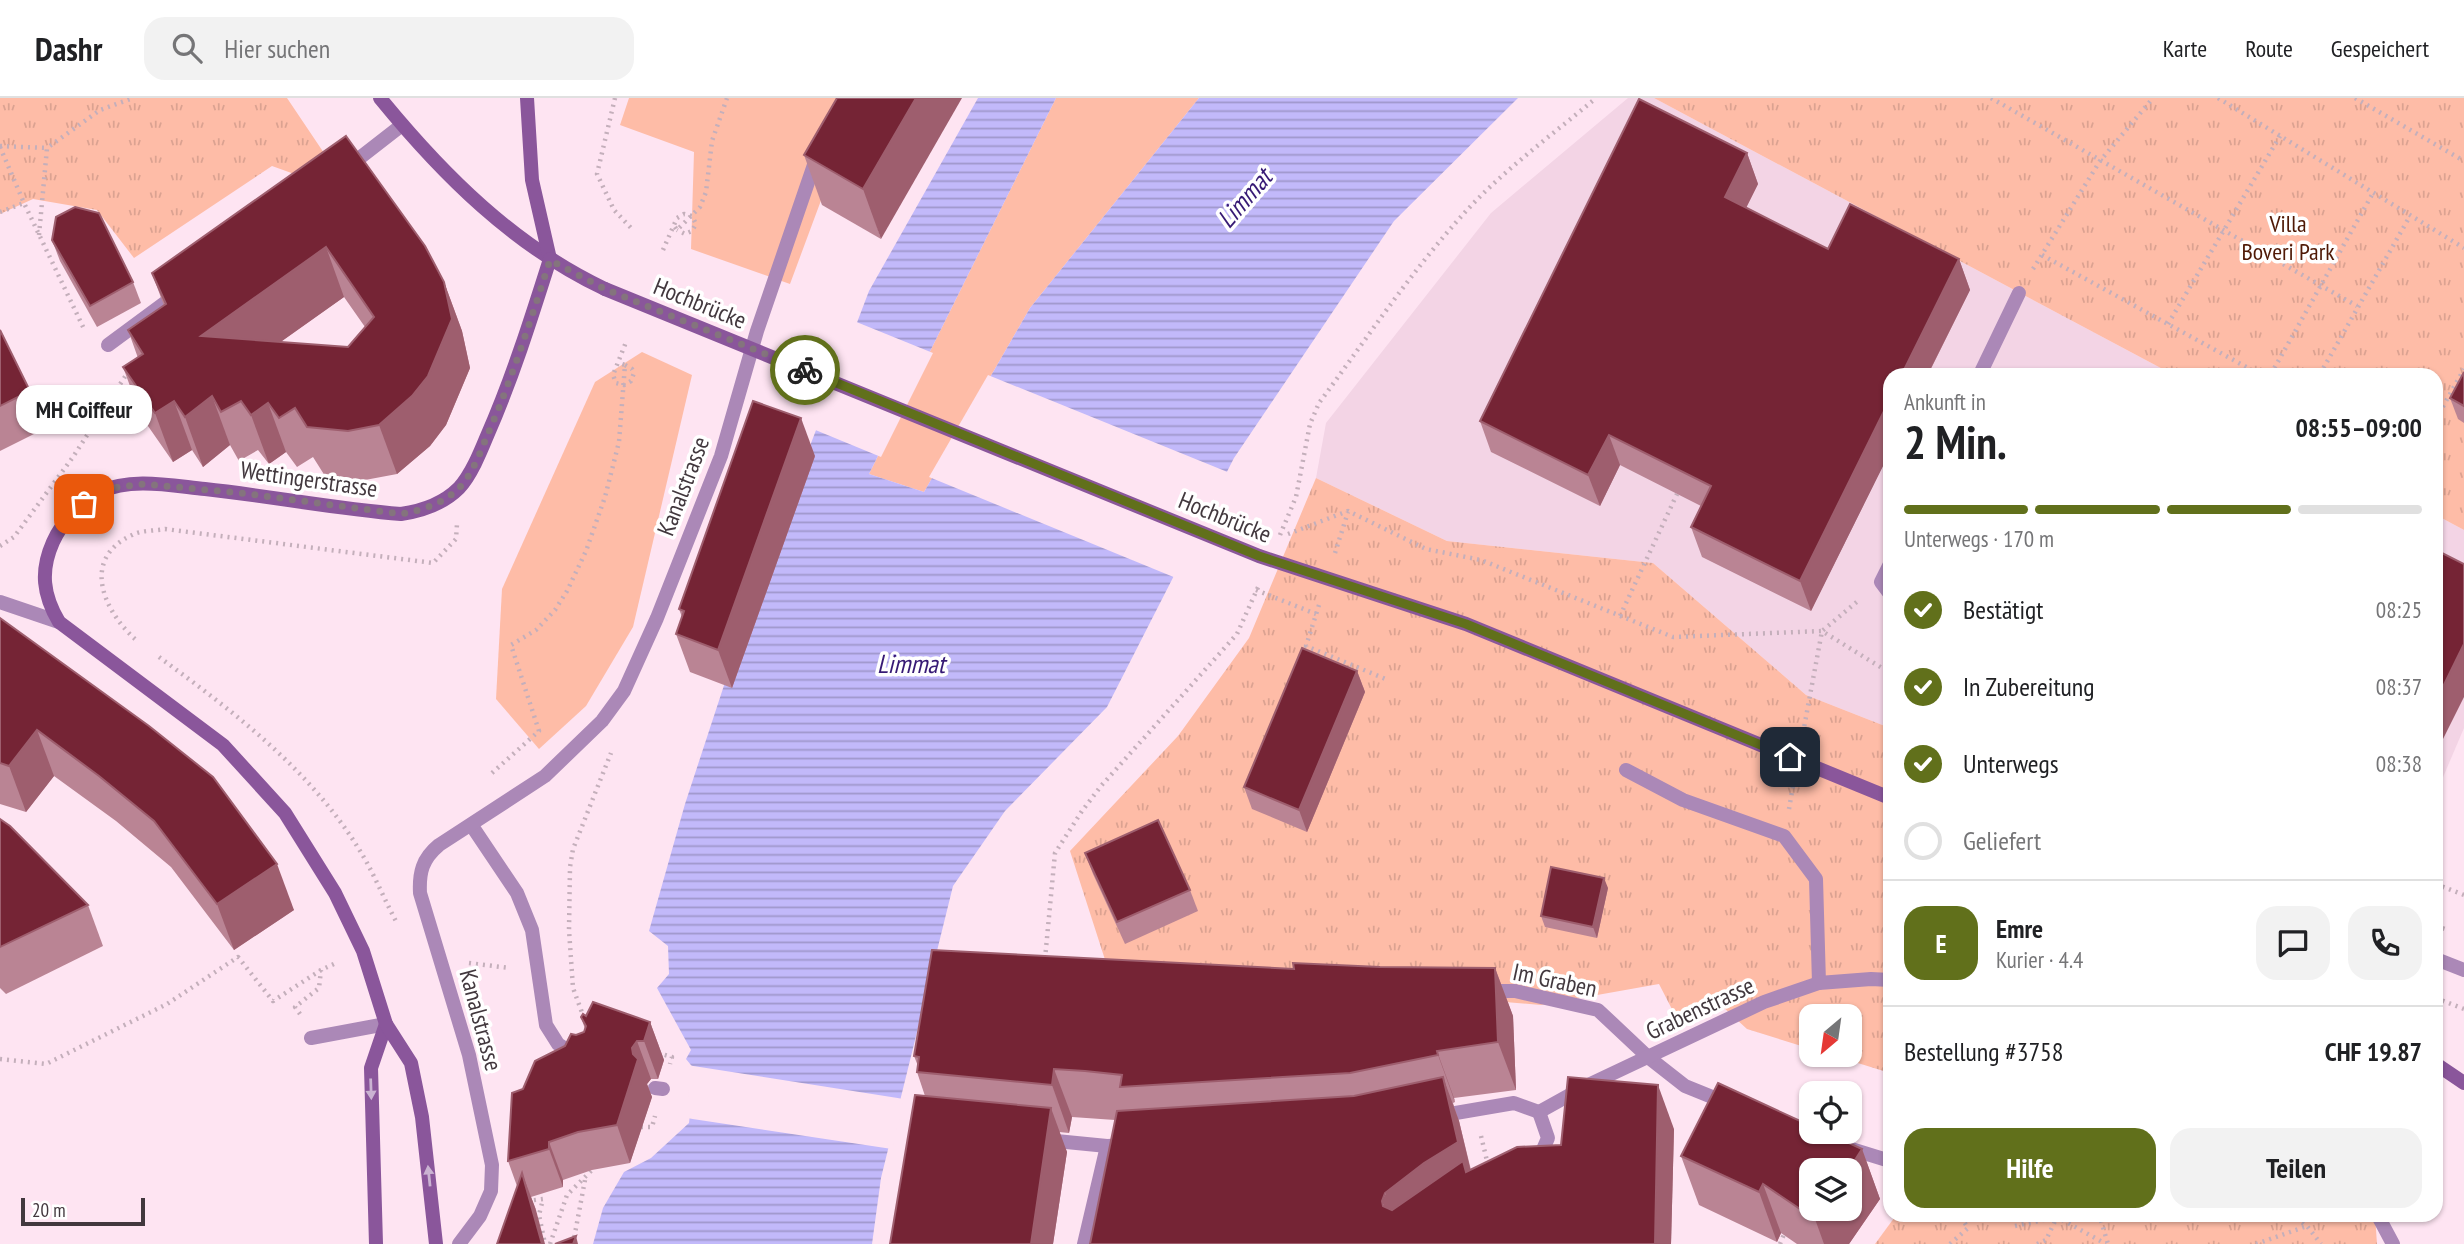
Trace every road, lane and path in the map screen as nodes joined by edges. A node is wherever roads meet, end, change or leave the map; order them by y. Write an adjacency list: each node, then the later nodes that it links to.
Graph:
1 (133, 98): 14 (path)
2 (380, 98): 10 (main road)
3 (527, 98): 28 (main road)
4 (615, 98): 22 (path)
5 (727, 98): 26 (path, bridge)
6 (1991, 98): 15 (path)
7 (2153, 98): 15 (path)
8 (2218, 98): 11 (path)
9 (2355, 98): 16 (path)
10 (402, 125): 17 (street); 28 (main road)
11 (2280, 136): 18 (path); 23 (path)
12 (0, 146): 14 (path); 19 (path)
13 (821, 146): 61 (street, Kanalstrasse)
14 (47, 148): 24 (path)
15 (2100, 161): 23 (path); 27 (path)
16 (2464, 161)
17 (332, 178)
18 (2373, 192): 21 (path); 29 (path)
19 (24, 203): 20 (path); 24 (path)
20 (0, 212)
21 (2410, 216): 25 (path); 32 (path)
22 (633, 230)
23 (2224, 231): 29 (path); 33 (path)
24 (39, 236): 35 (path)
25 (2464, 248)
26 (663, 250)
27 (2042, 255): 31 (path); 33 (path)
28 (550, 260): 52 (main road, Wettingerstrasse); 60 (main road, Hochbrücke, bridge)
29 (2320, 285): 32 (path); 39 (path)
30 (185, 288): 35 (street)
31 (2019, 293): 37 (street)
32 (2357, 306): 40 (path)
33 (2168, 324): 38 (path)
34 (626, 342): 59 (path, bridge)
35 (108, 345)
36 (133, 365): 45 (path)
37 (1983, 368)
38 (2248, 368)
39 (2274, 368)
40 (2323, 368)
41 (2464, 369): 42 (path)
42 (2443, 406)
43 (1677, 494): 51 (path)
44 (1279, 537): 51 (path)
45 (0, 546)
46 (433, 563): 54 (path)
47 (1256, 590): 50 (path)
48 (1883, 590): 53 (path)
49 (0, 602): 52 (street)
50 (1316, 614)
51 (1620, 616): 53 (path)
52 (59, 622): 76 (main road, Wettingerstrasse)
53 (1822, 631): 56 (path)
54 (143, 646)
55 (153, 653): 64 (path)
56 (1883, 669)
57 (616, 741): 75 (path)
58 (1626, 770): 70 (street)
59 (492, 773)
60 (1883, 795)
61 (472, 826): 81 (street); 111 (street, Kanalstrasse)
62 (2443, 887): 63 (path)
63 (2464, 895)
64 (398, 926)
65 (460, 962): 67 (path)
66 (2443, 962): 68 (street)
67 (503, 967)
68 (2464, 970)
69 (1883, 980): 70 (street, Grabenstrasse)
70 (1819, 983): 79 (street, Grabenstrasse)
71 (1467, 991): 79 (street, Im Graben)
72 (2443, 1001): 74 (path)
73 (298, 1003): 80 (path)
74 (2464, 1009)
75 (585, 1020)
76 (386, 1024): 77 (street); 109 (main road, one-way to 109); 110 (main road, Wettingerstrasse, one-way to 76)
77 (311, 1038)
78 (648, 1050): 84 (path)
79 (1648, 1057): 85 (street, Im Graben); 87 (street, Grabenstrasse)
80 (0, 1059)
81 (590, 1065)
82 (2443, 1069): 83 (main road)
83 (2464, 1083)
84 (663, 1089)
85 (1735, 1105)
86 (1474, 1108): 87 (street); 88 (street); 96 (path)
87 (1539, 1112): 94 (street)
88 (1421, 1119)
89 (1028, 1138): 92 (street)
90 (1147, 1144): 92 (street)
91 (1838, 1144): 93 (street)
92 (1107, 1146): 114 (street)
93 (1883, 1159)
94 (1527, 1167)
95 (592, 1170): 97 (path)
96 (1490, 1172)
97 (585, 1179): 112 (path); 113 (path)
98 (520, 1202): 112 (path)
99 (1791, 1222): 115 (path)
100 (1964, 1222): 116 (path)
101 (2032, 1222): 107 (path)
102 (2055, 1222): 117 (path)
103 (2068, 1222): 118 (path)
104 (2101, 1222): 118 (path)
105 (2302, 1222): 108 (path)
106 (2382, 1222): 121 (street)
107 (2015, 1226)
108 (2307, 1226): 119 (path); 120 (path)
109 (376, 1244)
110 (436, 1244)
111 (459, 1244)
112 (548, 1244)
113 (573, 1244)
114 (1084, 1244)
115 (1780, 1244)
116 (1950, 1244)
117 (2037, 1244)
118 (2107, 1244)
119 (2256, 1244)
120 (2321, 1244)
121 (2393, 1244)

